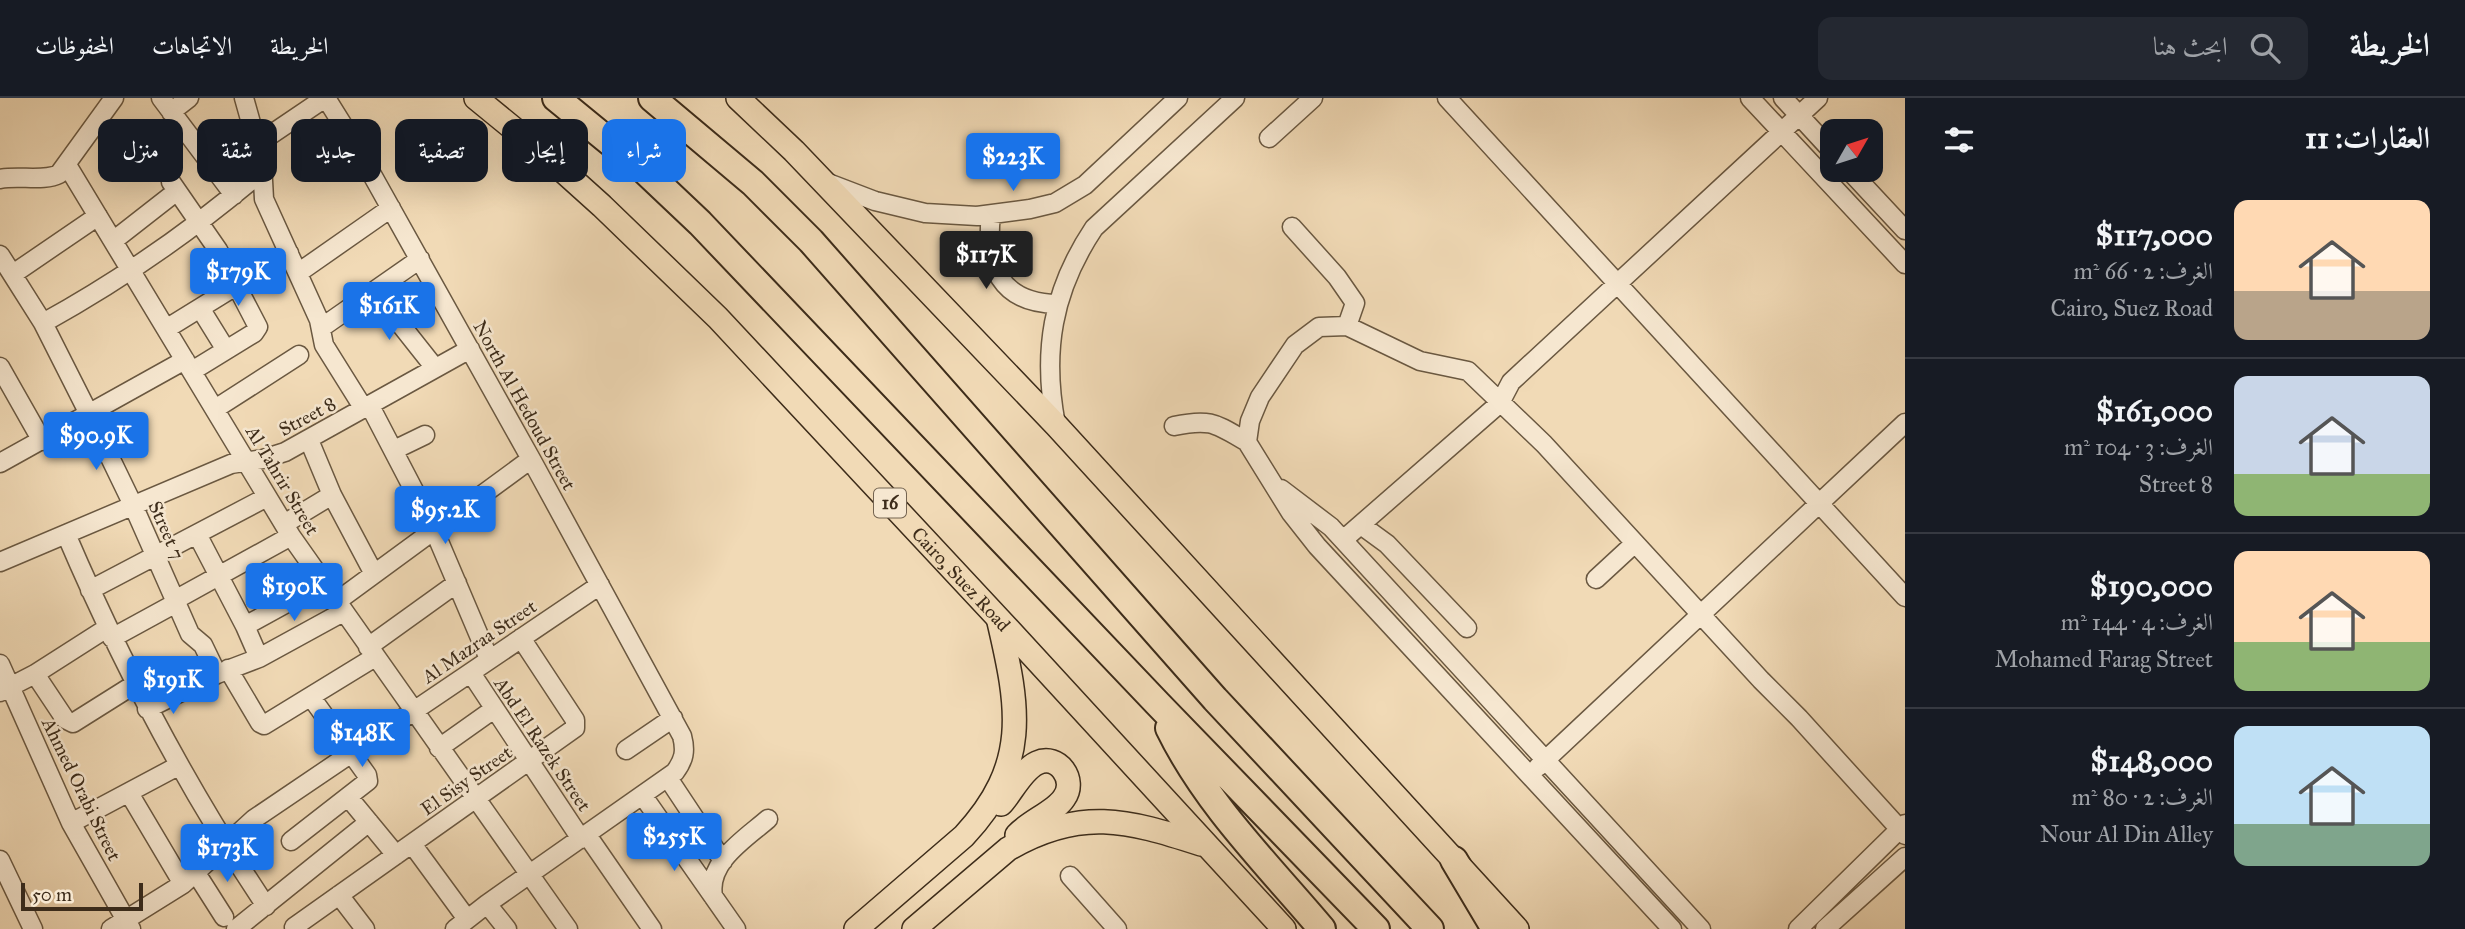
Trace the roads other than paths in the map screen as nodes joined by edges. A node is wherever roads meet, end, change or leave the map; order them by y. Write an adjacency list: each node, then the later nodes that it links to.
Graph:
1 (114, 98): 23 (street)
2 (189, 98): 16 (street)
3 (244, 98): 18 (street)
4 (325, 98): 19 (street); 30 (street, North Al Hedoud Street)
5 (476, 98): 99 (main road, Cairo, Suez Road / 16)
6 (556, 98): 114 (highway)
7 (652, 98): 170 (highway)
8 (738, 98): 25 (main road)
9 (1178, 98): 31 (street)
10 (1236, 98): 47 (street)
11 (1313, 98): 21 (street)
12 (1447, 98): 44 (street)
13 (1750, 98): 20 (street)
14 (1783, 98): 17 (street)
15 (1818, 98): 17 (street)
16 (166, 105): 29 (street)
17 (1800, 116): 20 (street); 22 (street)
18 (250, 119)
19 (277, 130)
20 (1782, 132): 40 (street); 44 (street)
21 (1269, 138)
22 (1820, 138)
23 (67, 165): 24 (street); 32 (street, Al Tahrir Street)
24 (0, 178)
25 (821, 180): 31 (street); 64 (main road)
26 (249, 182): 29 (street)
27 (262, 182): 37 (street)
28 (1860, 182): 35 (street)
29 (234, 195): 33 (street)
30 (391, 208): 39 (street, North Al Hedoud Street); 42 (street)
31 (991, 215): 47 (street)
32 (98, 216): 36 (street, Al Tahrir Street); 43 (street)
33 (200, 222): 36 (street); 41 (street); 45 (street)
34 (1292, 227): 50 (street)
35 (1905, 230)
36 (113, 241): 41 (street, Al Tahrir Street)
37 (289, 253): 42 (street); 45 (street)
38 (0, 254): 43 (street, Street 7)
39 (420, 259): 46 (street); 53 (street, North Al Hedoud Street)
40 (1905, 264)
41 (131, 271): 49 (street); 52 (street, Al Tahrir Street)
42 (298, 273): 51 (street)
43 (13, 274): 49 (street, Street 7)
44 (1616, 284): 59 (street); 77 (street)
45 (238, 285): 48 (street); 54 (street)
46 (374, 291): 51 (street); 58 (street)
47 (1057, 304): 64 (street)
48 (200, 308): 52 (street); 54 (street)
49 (43, 323): 62 (street, Street 7)
50 (1347, 326): 59 (street); 69 (street)
51 (321, 328): 60 (street)
52 (166, 329): 56 (street, Al Tahrir Street)
53 (470, 349): 58 (street, Street 8); 71 (street, North Al Hedoud Street)
54 (226, 350): 56 (street)
55 (299, 355): 61 (street)
56 (189, 366): 61 (street, Al Tahrir Street); 62 (street)
57 (0, 367): 68 (street)
58 (435, 368): 60 (street, Street 8)
59 (1500, 402): 79 (street); 85 (street)
60 (367, 407): 67 (street, Street 8); 70 (street)
61 (215, 409): 72 (street, Al Tahrir Street)
62 (89, 414): 68 (street); 78 (street, Street 7)
63 (1905, 423): 77 (street)
64 (1056, 425): 145 (main road)
65 (1174, 426): 69 (street)
66 (425, 435): 70 (street)
67 (309, 440): 72 (street, Street 8); 75 (street)
68 (42, 441): 73 (street)
69 (1247, 442): 74 (street)
70 (394, 450): 81 (street)
71 (531, 459): 81 (street); 93 (street, North Al Hedoud Street)
72 (246, 461): 76 (street, Al Tahrir Street); 78 (street, Street 8)
73 (0, 463)
74 (1273, 482): 84 (street); 125 (street)
75 (332, 495): 80 (street); 88 (street)
76 (267, 497): 80 (street, Al Tahrir Street); 83 (street)
77 (1818, 504): 95 (street); 98 (street)
78 (133, 505): 82 (street, Street 8); 86 (street, Street 7)
79 (1361, 525): 84 (street); 101 (street)
80 (287, 530): 89 (street); 91 (street, Al Tahrir Street)
81 (434, 530): 88 (street); 92 (street)
82 (66, 534): 87 (street, Street 8); 94 (street)
83 (197, 534): 86 (street); 89 (street)
84 (1343, 540): 122 (street)
85 (1635, 544): 90 (street); 98 (street)
86 (156, 556): 94 (street); 96 (street, Street 7)
87 (0, 562)
88 (374, 574): 97 (street)
89 (220, 576): 96 (street); 100 (street)
90 (1596, 579)
91 (323, 583): 97 (street, Al Tahrir Street); 100 (street)
92 (457, 583): 104 (street); 106 (street)
93 (600, 585): 103 (street, Al Mazraa Street); 118 (street, North Al Hedoud Street)
94 (90, 590): 102 (street)
95 (1905, 597)
96 (176, 601): 102 (street); 108 (street, Street 7)
97 (340, 607): 104 (street, Al Tahrir Street); 105 (street)
98 (1701, 615): 122 (street); 135 (street)
99 (998, 618): 133 (main road); 139 (main road, Cairo, Suez Road / 16)
100 (245, 626): 105 (street)
101 (1467, 628)
102 (110, 633): 110 (street); 111 (street)
103 (521, 638): 106 (street, Al Mazraa Street); 123 (street, El Sisy Street)
104 (371, 652): 113 (street); 117 (street, Al Tahrir Street)
105 (259, 658): 108 (street)
106 (489, 659): 109 (street, Al Mazraa Street)
107 (0, 664): 112 (street, Ahmed Orabi Street)
108 (223, 671): 113 (street, Street 7); 115 (street)
109 (471, 673): 116 (street, Abd El Razek Street); 117 (street, Al Mazraa Street)
110 (35, 674): 111 (street); 112 (street)
111 (135, 684): 115 (street)
112 (5, 690): 134 (street, Ahmed Orabi Street)
113 (311, 697): 121 (street)
114 (1158, 705): 168 (highway); 169 (highway)
115 (147, 709): 124 (street)
116 (494, 709): 119 (street); 123 (street, Abd El Razek Street)
117 (413, 712): 119 (street, Al Tahrir Street); 121 (street, Al Mazraa Street)
118 (673, 718): 120 (street); 126 (street, North Al Hedoud Street)
119 (439, 748): 130 (street, Al Tahrir Street)
120 (626, 750)
121 (350, 754): 129 (street); 140 (street, Al Mazraa Street)
122 (1546, 759): 125 (street); 174 (street)
123 (530, 761): 130 (street, El Sisy Street); 136 (street, Abd El Razek Street)
124 (178, 766): 127 (street); 140 (street)
125 (1530, 775): 173 (street)
126 (668, 778): 128 (street); 146 (street)
127 (129, 793): 134 (street); 149 (street)
128 (643, 796): 136 (street); 151 (street)
129 (349, 797): 132 (street); 137 (street)
130 (475, 800): 138 (street, El Sisy Street); 147 (street, Al Tahrir Street)
131 (768, 819): 146 (street)
132 (369, 822): 142 (street); 153 (street)
133 (977, 822): 141 (main road); 164 (main road)
134 (71, 823): 156 (street, Ahmed Orabi Street)
135 (1903, 829): 175 (street)
136 (584, 837): 147 (street); 162 (street, Abd El Razek Street)
137 (291, 841)
138 (412, 844): 142 (street, El Sisy Street); 155 (street)
139 (1204, 845): 141 (main road); 167 (main road, Cairo, Suez Road / 16)
140 (226, 846): 149 (street, Al Mazraa Street); 153 (street)
141 (1008, 849): 165 (main road)
142 (396, 855): 150 (street, El Sisy Street)
143 (1905, 857): 176 (street)
144 (0, 860): 158 (street)
145 (1454, 860): 171 (highway); 172 (main road)
146 (723, 861): 151 (street)
147 (528, 875): 152 (street); 161 (street, Al Tahrir Street)
148 (1070, 876): 166 (street)
149 (190, 878): 154 (street); 156 (street, Al Mazraa Street)
150 (340, 895): 157 (street, El Sisy Street); 159 (street)
151 (713, 896): 163 (street)
152 (487, 904): 155 (street); 160 (street)
153 (266, 906): 154 (street)
154 (239, 924)
155 (461, 924)
156 (123, 926)
157 (294, 928)
158 (33, 929)
159 (365, 929)
160 (507, 929)
161 (568, 929)
162 (652, 929)
163 (736, 929)
164 (856, 929)
165 (914, 929)
166 (1117, 929)
167 (1284, 929)
168 (1322, 929)
169 (1376, 929)
170 (1430, 929)
171 (1495, 929)
172 (1517, 929)
173 (1672, 929)
174 (1701, 929)
175 (1798, 929)
176 (1825, 929)

